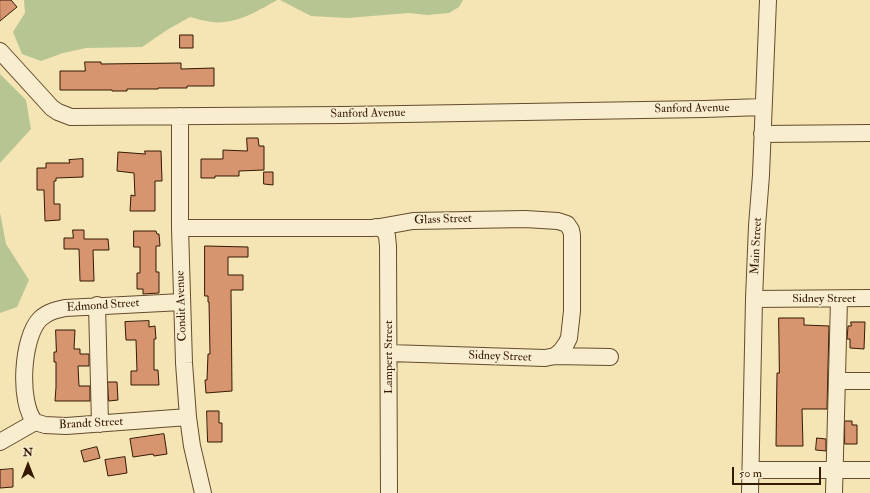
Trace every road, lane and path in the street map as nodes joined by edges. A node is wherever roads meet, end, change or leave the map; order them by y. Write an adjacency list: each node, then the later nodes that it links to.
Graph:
1 (768, 0): 3 (street, Main Street)
2 (0, 51): 4 (street, Sanford Avenue)
3 (763, 107): 4 (street, Sanford Avenue); 6 (street, Main Street)
4 (180, 116): 8 (street, Condit Avenue)
5 (870, 133): 6 (street)
6 (762, 134): 10 (street, Main Street)
7 (376, 227): 8 (street, Glass Street); 14 (street, Lampert Street); 15 (street, Glass Street)
8 (180, 228): 12 (street, Condit Avenue)
9 (870, 298): 11 (street, Sidney Street)
10 (754, 299): 11 (street, Sidney Street); 23 (street, Main Street)
11 (839, 299): 18 (street)
12 (182, 302): 13 (street, Edmond Street); 19 (street, Condit Avenue)
13 (97, 306): 20 (street, Edmond Street); 21 (street)
14 (389, 353): 15 (street, Sidney Street); 27 (street, Lampert Street)
15 (555, 356): 16 (street, Sidney Street)
16 (610, 357)
17 (870, 381): 18 (street)
18 (837, 382): 24 (street)
19 (188, 417): 21 (street, Brandt Street); 26 (street, Condit Avenue)
20 (35, 422): 21 (street, Brandt Street); 22 (street)
21 (100, 424)
22 (0, 442)
23 (751, 470): 24 (street); 28 (street, Main Street)
24 (835, 470): 25 (street); 29 (street)
25 (870, 470)
26 (203, 493)
27 (389, 493)
28 (750, 493)
29 (834, 493)

